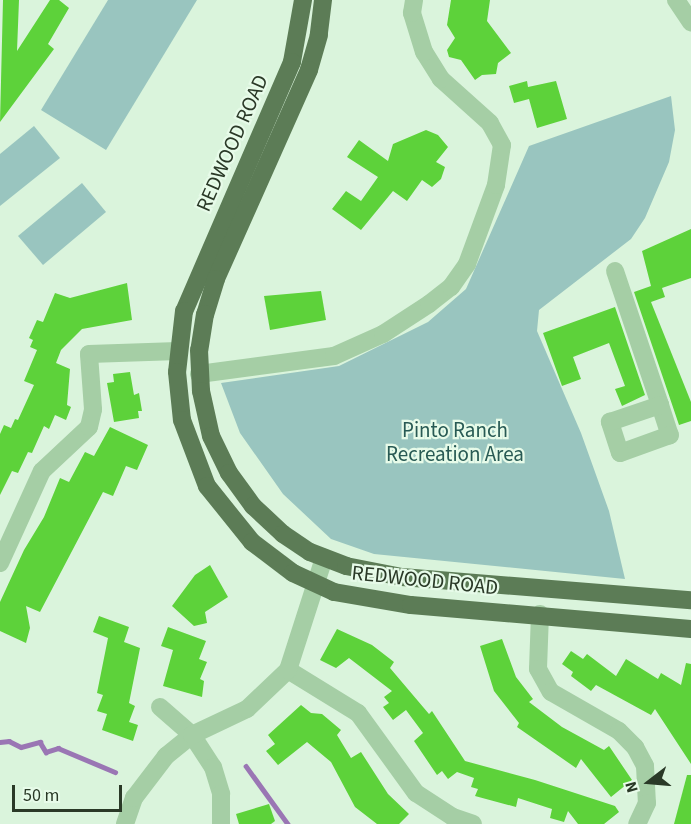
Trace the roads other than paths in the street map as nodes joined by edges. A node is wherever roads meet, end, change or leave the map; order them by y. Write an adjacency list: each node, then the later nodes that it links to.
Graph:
1 (303, 0): 7 (main road, REDWOOD ROAD)
2 (322, 0): 8 (main road, REDWOOD ROAD)
3 (414, 0): 8 (street)
4 (676, 0): 5 (street)
5 (691, 22)
6 (615, 271): 9 (street)
7 (178, 351): 11 (street); 12 (main road, REDWOOD ROAD)
8 (199, 374): 10 (main road, REDWOOD ROAD)
9 (660, 405)
10 (324, 558): 12 (street); 13 (main road, REDWOOD ROAD)
11 (0, 563)
12 (317, 583): 14 (main road, REDWOOD ROAD); 16 (street)
13 (691, 600)
14 (540, 614): 15 (main road, REDWOOD ROAD); 22 (street)
15 (691, 628)
16 (288, 670): 18 (street); 21 (street)
17 (160, 707): 18 (street)
18 (192, 735): 19 (street); 20 (street)
19 (125, 824)
20 (221, 824)
21 (473, 824)
22 (637, 824)

